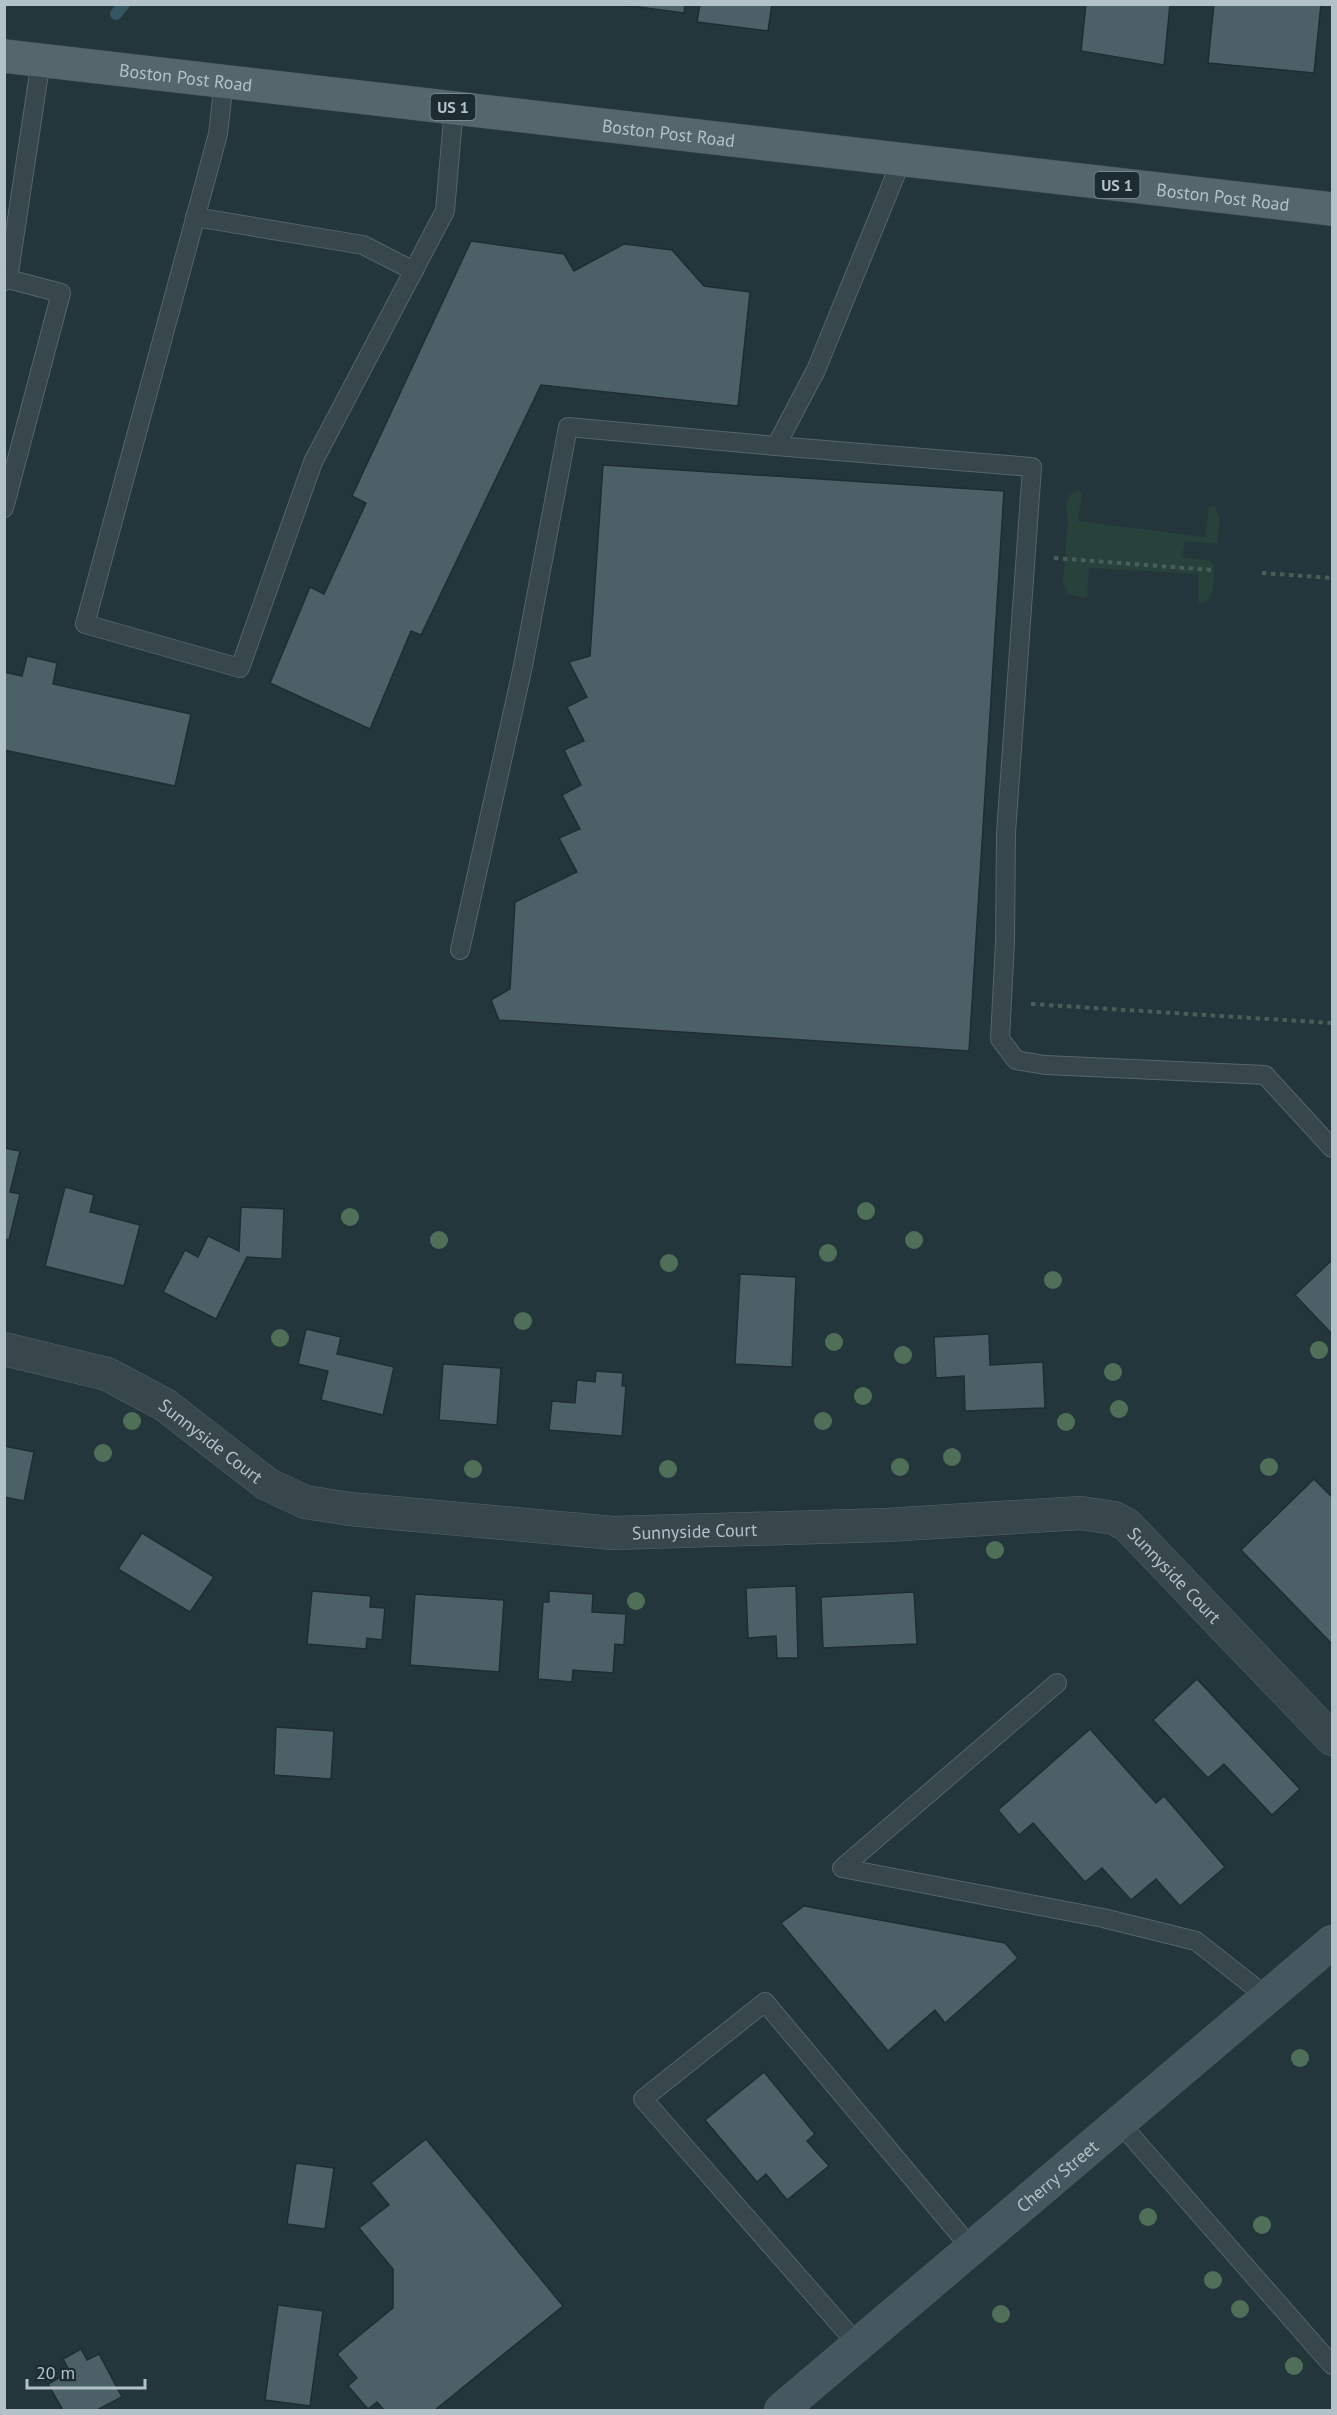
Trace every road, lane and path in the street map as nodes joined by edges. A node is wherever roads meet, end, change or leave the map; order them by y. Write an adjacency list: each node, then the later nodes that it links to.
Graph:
1 (4, 56): 2 (main road, Boston Post Road / US 1)
2 (41, 60): 3 (main road, Boston Post Road / US 1); 6 (lane)
3 (224, 81): 4 (main road, Boston Post Road / US 1); 8 (lane)
4 (454, 107): 5 (main road, Boston Post Road / US 1); 9 (lane)
5 (902, 159): 7 (main road, Boston Post Road / US 1); 12 (lane)
6 (13, 185): 10 (lane)
7 (1332, 208)
8 (195, 217): 9 (lane); 9 (lane)
9 (414, 271)
10 (6, 280): 11 (lane)
11 (13, 438): 13 (lane)
12 (776, 446): 14 (lane); 18 (lane)
13 (4, 508)
14 (1026, 556): 15 (path); 19 (lane)
15 (1212, 570)
16 (1262, 573): 17 (path)
17 (1332, 578)
18 (460, 950)
19 (999, 1023): 20 (path); 21 (lane)
20 (1332, 1023)
21 (1332, 1148)
22 (4, 1349): 24 (street, Sunnyside Court)
23 (1057, 1683): 26 (lane)
24 (1332, 1739)
25 (1332, 1942): 26 (main road, Cherry Street)
26 (1267, 1996): 27 (main road, Cherry Street)
27 (1119, 2122): 28 (main road, Cherry Street); 30 (lane)
28 (971, 2248): 29 (main road, Cherry Street); 29 (lane)
29 (858, 2345): 31 (main road, Cherry Street)
30 (1332, 2365)
31 (781, 2410)

